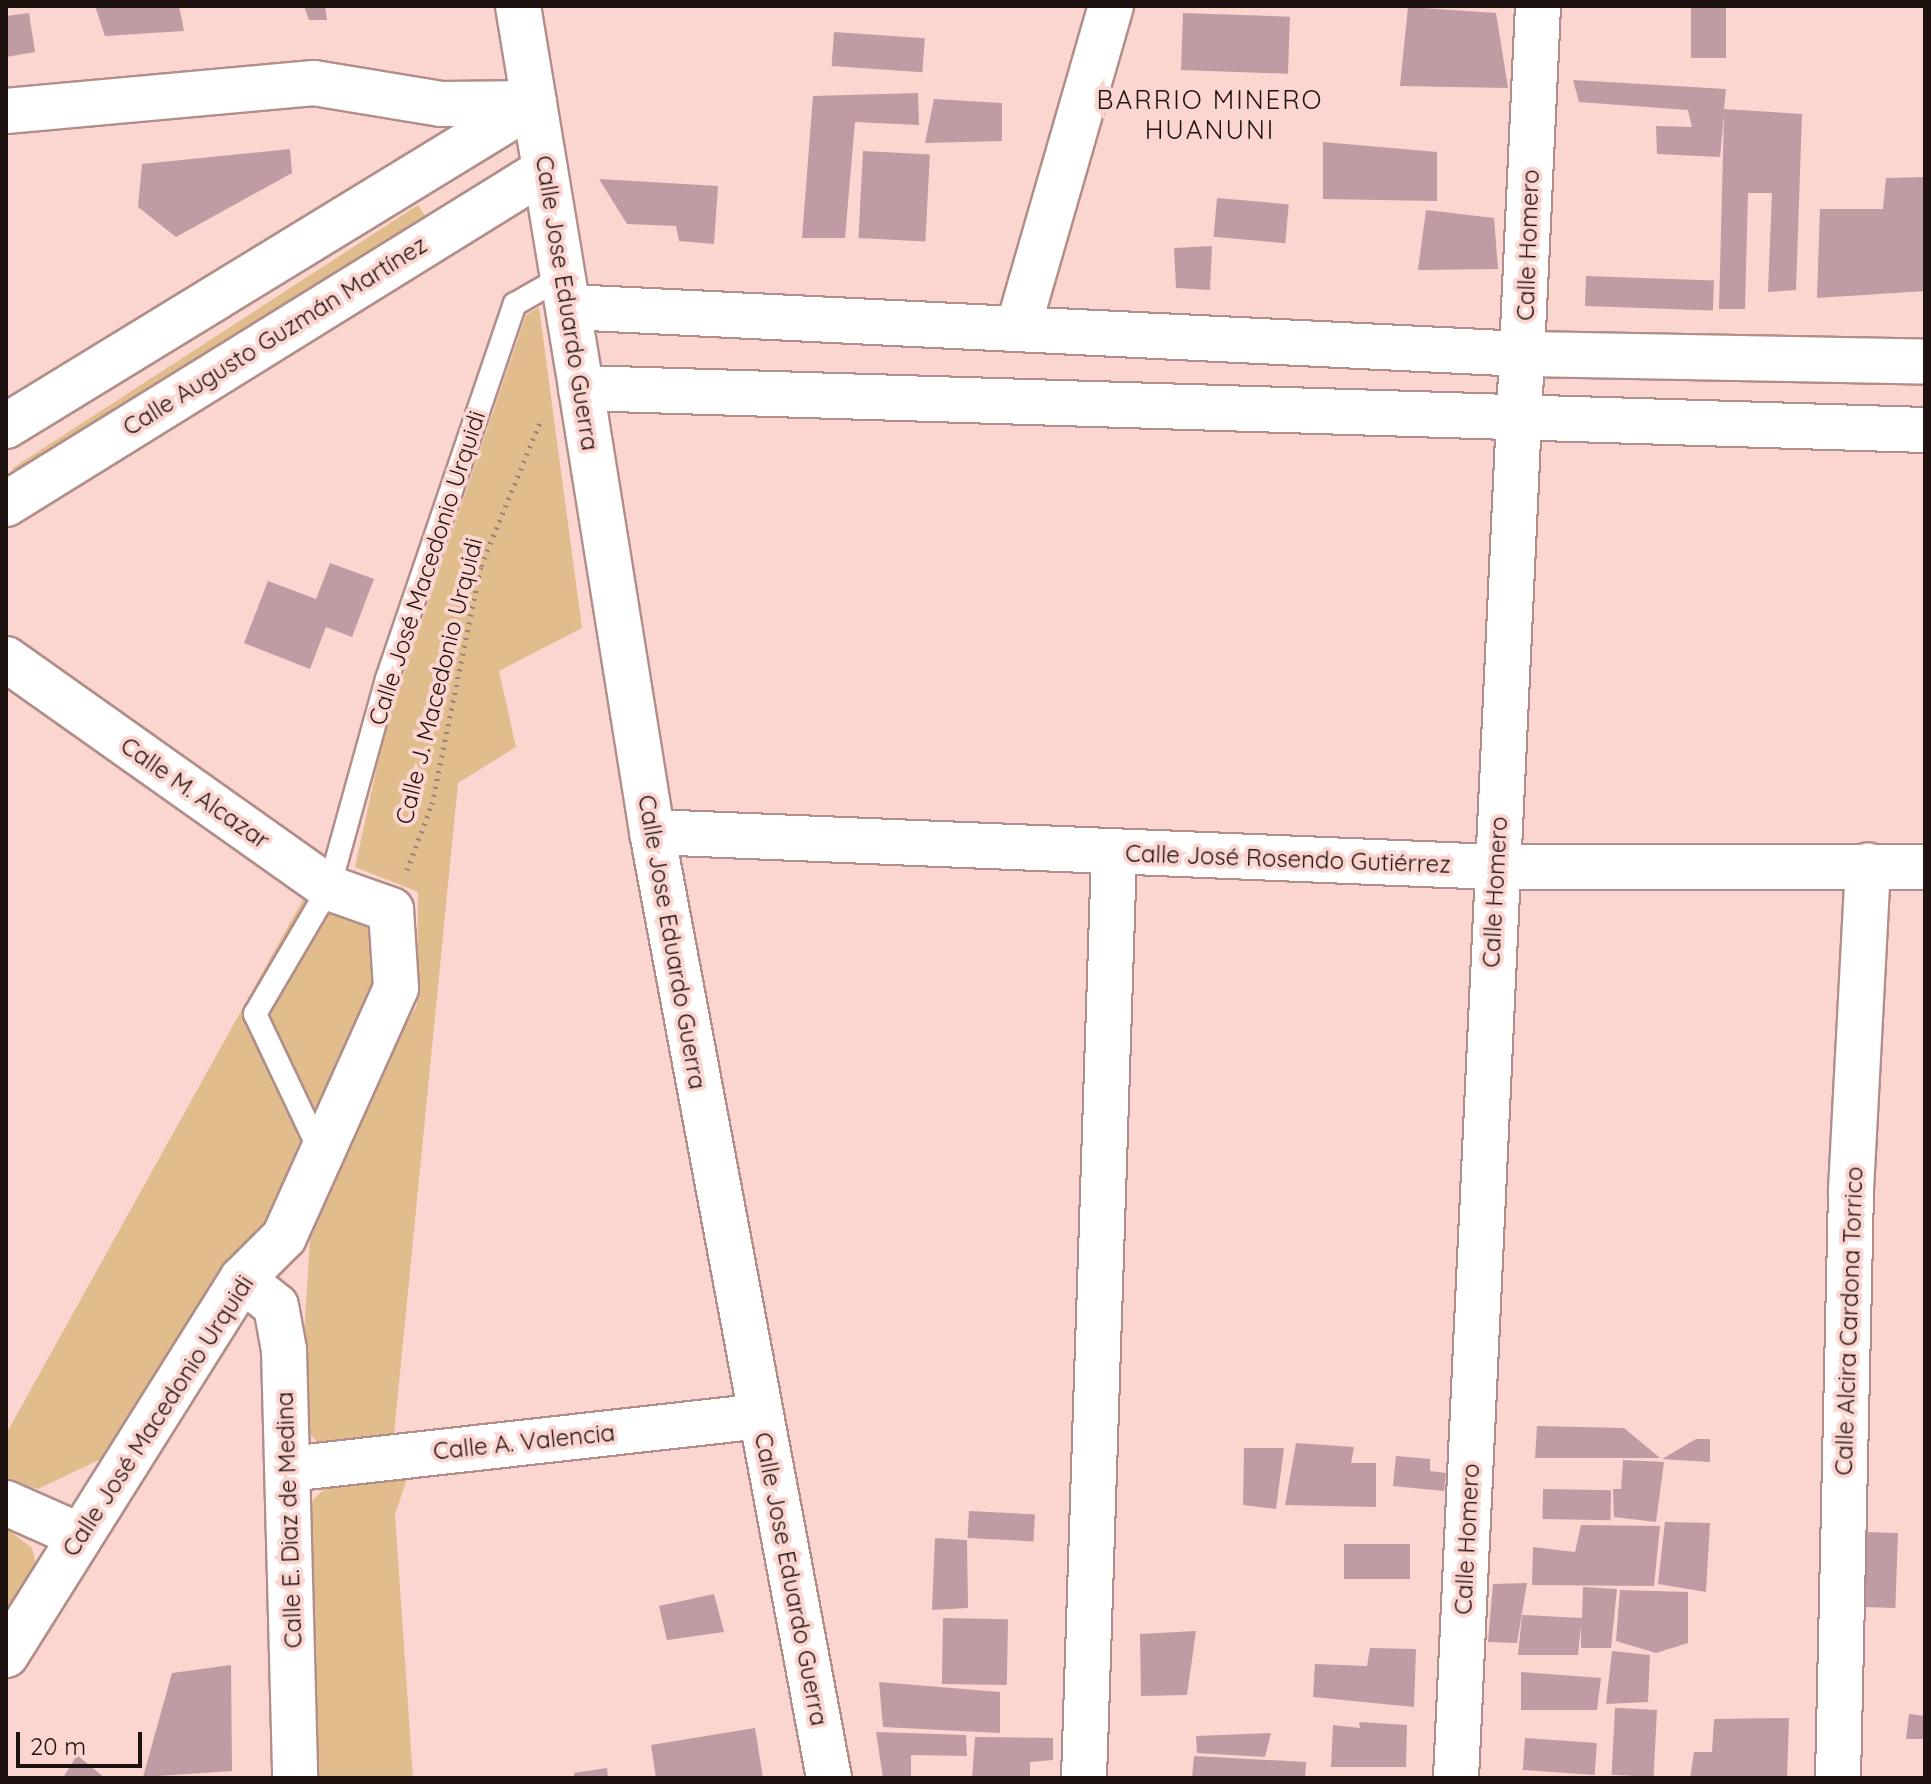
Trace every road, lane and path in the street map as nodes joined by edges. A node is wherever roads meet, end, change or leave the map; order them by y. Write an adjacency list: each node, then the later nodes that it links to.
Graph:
1 (518, 6): 4 (street, Calle Jose Eduardo Guerra)
2 (1111, 6): 8 (street)
3 (1538, 6): 9 (street, Calle Homero)
4 (534, 103): 5 (street); 6 (street, Calle Jose Eduardo Guerra); 13 (street)
5 (6, 111)
6 (545, 170): 7 (street, Calle Jose Eduardo Guerra); 15 (street, Calle Augusto Guzmán Martínez)
7 (566, 291): 8 (street); 11 (street, Calle Jose Eduardo Guerra); 22 (lane, Calle José Macedonio Urquidi)
8 (1018, 328): 9 (street)
9 (1524, 354): 10 (street); 12 (street, Calle Homero)
10 (1925, 362)
11 (581, 388): 12 (street); 17 (street, Calle Jose Eduardo Guerra); 23 (path, Calle J. Macedonio Urquidi)
12 (1523, 417): 14 (street); 20 (street, Calle Homero)
13 (6, 426)
14 (1925, 430)
15 (6, 504)
16 (6, 659): 22 (street, Calle M. Alcazar)
17 (652, 832): 18 (street, Calle José Rosendo Gutiérrez); 26 (street, Calle Jose Eduardo Guerra)
18 (1114, 853): 20 (street, Calle José Rosendo Gutiérrez); 33 (street)
19 (1868, 865): 20 (street, Calle José Rosendo Gutiérrez); 21 (street, Calle José Rosendo Gutiérrez); 35 (street, Calle Alcira Cardona Torrico)
20 (1495, 867): 34 (street, Calle Homero)
21 (1925, 867)
22 (329, 888): 23 (street, Calle M. Alcazar); 24 (lane, Calle José Macedonio Urquidi)
23 (391, 910): 24 (street, Calle José Macedonio Urquidi)
24 (321, 1153): 25 (street, Calle José Macedonio Urquidi)
25 (242, 1279): 27 (street, Calle E. Diaz de Medina); 29 (street, Calle José Macedonio Urquidi)
26 (759, 1416): 27 (street, Calle A. Valencia); 32 (street, Calle Jose Eduardo Guerra)
27 (289, 1469): 31 (street, Calle E. Diaz de Medina)
28 (6, 1503): 29 (street)
29 (80, 1536): 30 (street, Calle José Macedonio Urquidi)
30 (6, 1655)
31 (295, 1778)
32 (829, 1778)
33 (1084, 1778)
34 (1456, 1778)
35 (1838, 1778)

